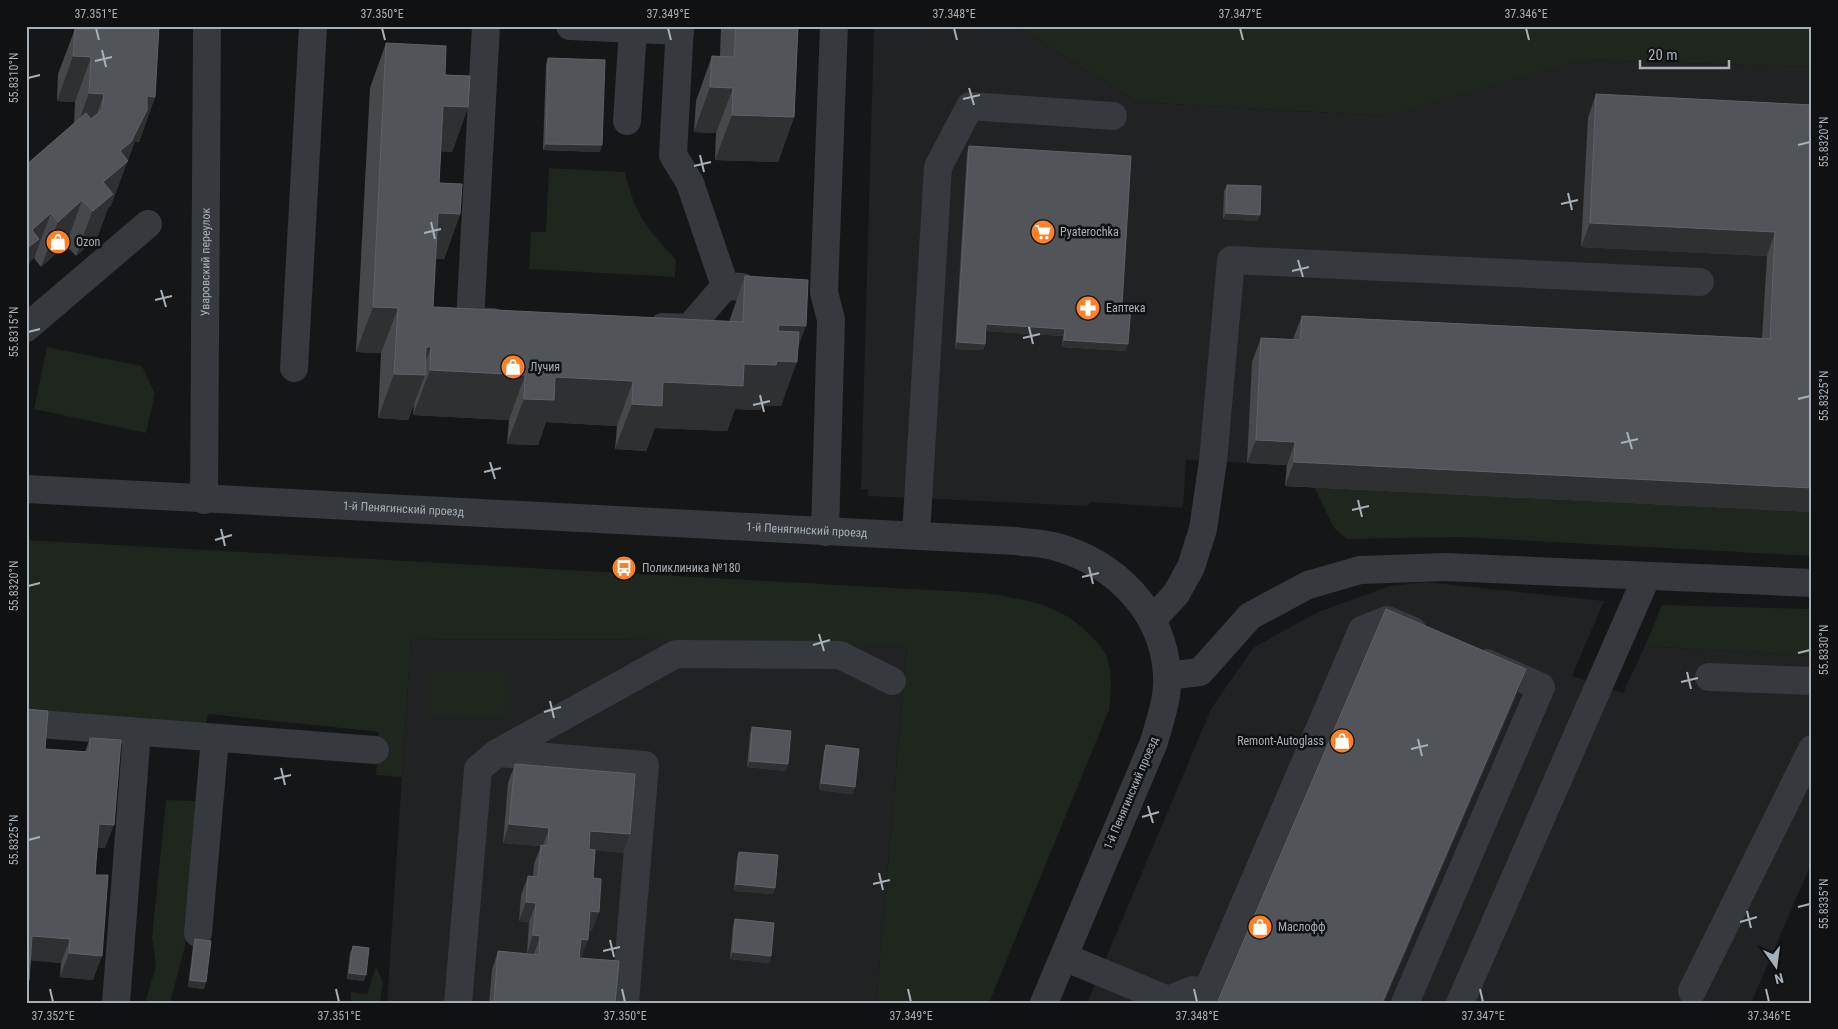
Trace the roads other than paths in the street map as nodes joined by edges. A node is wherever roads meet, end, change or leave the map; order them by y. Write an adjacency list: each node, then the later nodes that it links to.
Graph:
1 (207, 26): 21 (street, Уваровский переулок)
2 (313, 26): 19 (street)
3 (486, 26): 16 (street)
4 (570, 26): 6 (street)
5 (834, 26): 15 (street)
6 (633, 29): 7 (street); 9 (street)
7 (680, 29): 12 (street)
8 (1113, 116): 23 (street)
9 (628, 121)
10 (148, 224): 18 (street)
11 (1700, 282): 26 (street)
12 (725, 286): 13 (street); 17 (street)
13 (765, 288)
14 (794, 290): 15 (street)
15 (824, 292): 22 (street)
16 (520, 323)
17 (639, 327)
18 (26, 328)
19 (294, 368)
20 (26, 490): 21 (street, 1-й Пенягинский проезд)
21 (204, 500): 22 (street, 1-й Пенягинский проезд)
22 (825, 532): 23 (street, 1-й Пенягинский проезд)
23 (916, 536): 26 (street, 1-й Пенягинский проезд)
24 (1647, 576): 25 (street); 29 (street); 49 (street)
25 (1812, 584)
26 (1153, 619): 29 (street, 1-й Пенягинский проезд)
27 (1433, 640): 42 (street)
28 (1460, 652): 48 (street)
29 (1167, 676): 40 (street, 1-й Пенягинский проезд)
30 (1709, 677): 32 (street)
31 (892, 681): 38 (street)
32 (1812, 681)
33 (26, 723): 34 (street)
34 (137, 732): 35 (street); 44 (street)
35 (216, 738): 37 (street); 39 (street)
36 (1812, 749): 41 (street)
37 (375, 750)
38 (496, 753): 45 (street); 46 (street)
39 (198, 932)
40 (1064, 957): 43 (street); 47 (street, 1-й Пенягинский проезд)
41 (1692, 991)
42 (1209, 1000): 43 (street)
43 (1168, 1002)
44 (116, 1003)
45 (458, 1003)
46 (625, 1003)
47 (1044, 1003)
48 (1405, 1003)
49 (1460, 1003)

